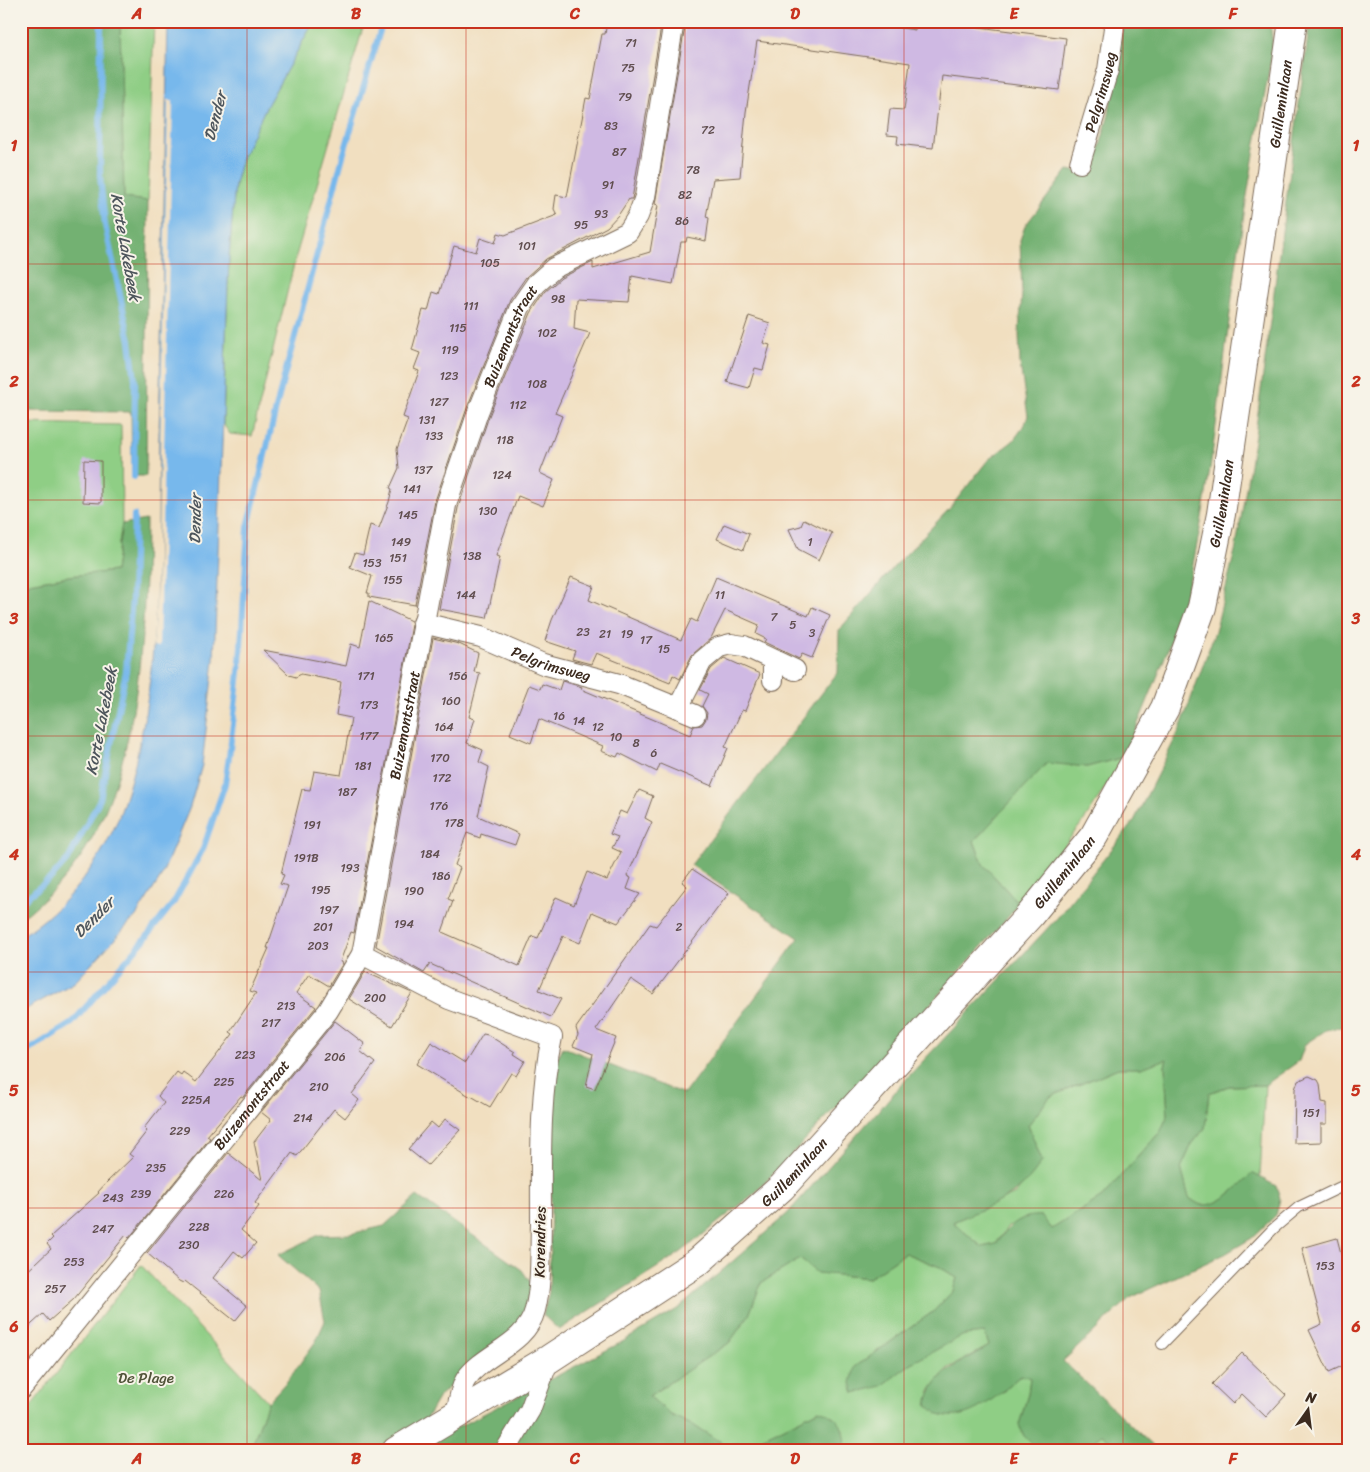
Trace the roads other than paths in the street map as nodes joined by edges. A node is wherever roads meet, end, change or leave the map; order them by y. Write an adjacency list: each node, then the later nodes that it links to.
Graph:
1 (674, 21): 5 (street, Buizemontstraat)
2 (1115, 21): 4 (street, Pelgrimsweg)
3 (1293, 21): 10 (main road, Guilleminlaan)
4 (1080, 163)
5 (423, 623): 6 (street, Pelgrimsweg); 7 (street, Buizemontstraat)
6 (795, 670)
7 (362, 954): 11 (street, Buizemontstraat); 12 (street, Korendries)
8 (1349, 1183): 9 (lane)
9 (1162, 1344)
10 (549, 1359): 12 (main road, Guilleminlaan); 14 (street)
11 (21, 1389)
12 (456, 1416): 13 (main road, Guilleminlaan)
13 (396, 1451)
14 (505, 1451)

